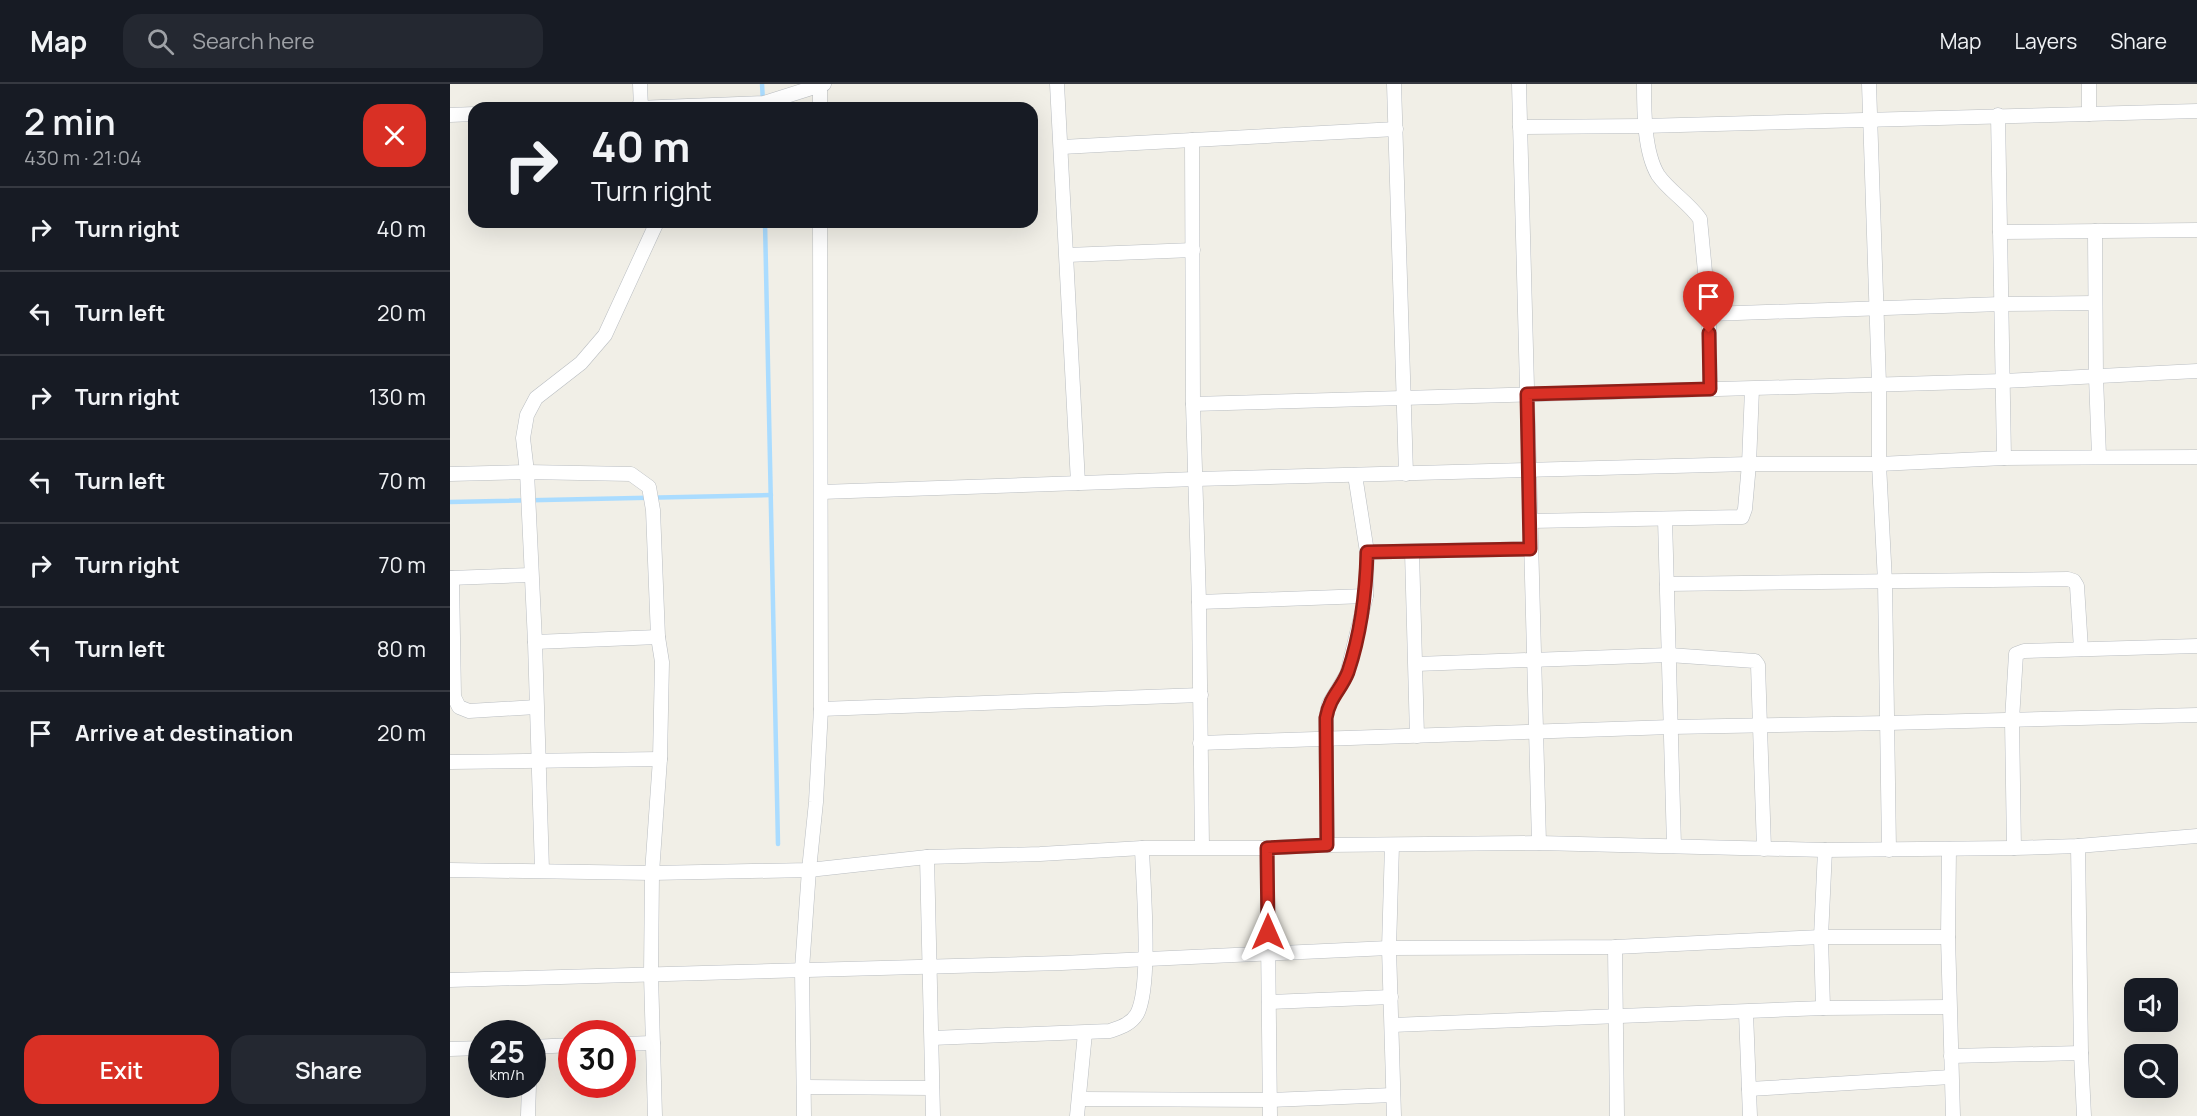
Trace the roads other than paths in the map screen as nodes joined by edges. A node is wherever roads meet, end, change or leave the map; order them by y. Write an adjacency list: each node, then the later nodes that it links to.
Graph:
1 (640, 84): 9 (street)
2 (822, 84): 10 (street); 11 (street)
3 (1057, 84): 22 (street)
4 (1394, 84): 20 (street)
5 (1519, 84): 19 (street)
6 (1644, 84): 18 (street)
7 (1869, 84): 17 (street)
8 (2089, 84): 14 (street)
9 (641, 102)
10 (759, 102)
11 (820, 102)
12 (2197, 111): 14 (street)
13 (468, 114): 15 (street)
14 (2089, 114): 16 (street)
15 (450, 115)
16 (1998, 115): 17 (street); 27 (street)
17 (1870, 120): 18 (street); 32 (street)
18 (1644, 126): 19 (street); 33 (street)
19 (1520, 127): 40 (street)
20 (1396, 129): 21 (street); 41 (street)
21 (1192, 140): 22 (street); 28 (street)
22 (1062, 147): 29 (street)
23 (654, 228): 49 (street)
24 (820, 228): 55 (street)
25 (2197, 230): 26 (street)
26 (2095, 231): 27 (street); 30 (street)
27 (2000, 232): 31 (street)
28 (1193, 250): 29 (street); 42 (street)
29 (1067, 255): 54 (street)
30 (2095, 303): 31 (street); 35 (street)
31 (2001, 304): 32 (street); 36 (street)
32 (1876, 309): 33 (street); 37 (street)
33 (1709, 314): 38 (street)
34 (2197, 371): 35 (street)
35 (2096, 377): 36 (street); 43 (street)
36 (2002, 381): 37 (street); 45 (street)
37 (1879, 384): 39 (street); 46 (street)
38 (1710, 389): 39 (street); 40 (street)
39 (1752, 389): 47 (street)
40 (1527, 394): 41 (street); 48 (street)
41 (1404, 397): 42 (street); 51 (street)
42 (1193, 404): 53 (street)
43 (2099, 456): 44 (street); 45 (street)
44 (2197, 457)
45 (2004, 458): 46 (street)
46 (1878, 464): 47 (street); 63 (street)
47 (1749, 465): 48 (street); 56 (street)
48 (1529, 470): 51 (street); 57 (street)
49 (527, 472): 50 (street); 61 (street); 67 (street)
50 (450, 474)
51 (1406, 474): 52 (street)
52 (1355, 476): 53 (street); 59 (street)
53 (1196, 479): 54 (street); 66 (street)
54 (1078, 483): 55 (street)
55 (821, 492): 76 (street)
56 (1665, 519): 57 (street); 64 (street)
57 (1531, 521): 58 (street)
58 (1530, 549): 60 (street); 72 (street)
59 (1367, 552): 60 (street); 65 (street)
60 (1412, 552): 73 (street)
61 (531, 575): 62 (street); 68 (street)
62 (451, 578): 75 (street)
63 (1886, 582): 64 (street); 70 (street); 79 (street)
64 (1667, 584): 71 (street)
65 (1366, 596): 66 (street); 84 (street)
66 (1199, 602): 74 (street)
67 (658, 637): 68 (street); 86 (street)
68 (535, 642): 75 (street)
69 (2197, 646): 70 (street)
70 (2081, 649): 78 (street)
71 (1669, 655): 72 (street); 80 (street); 81 (street)
72 (1534, 662): 73 (street); 82 (street)
73 (1416, 664): 83 (street)
74 (1201, 695): 76 (street); 85 (street)
75 (536, 707): 87 (street)
76 (821, 710): 106 (street)
77 (2197, 715): 78 (street)
78 (2012, 720): 79 (street); 98 (street)
79 (1888, 723): 80 (street); 102 (street)
80 (1761, 726): 81 (street); 99 (street)
81 (1671, 727): 82 (street); 93 (street)
82 (1536, 732): 83 (street); 90 (street)
83 (1417, 736): 84 (street)
84 (1326, 738): 85 (street); 91 (street)
85 (1200, 743): 95 (street)
86 (660, 759): 87 (street); 107 (street)
87 (538, 760): 88 (street); 105 (street)
88 (450, 762)
89 (2197, 836): 94 (street)
90 (1539, 843): 92 (street); 93 (street)
91 (1327, 845): 92 (street); 97 (street)
92 (1392, 845): 111 (street)
93 (1674, 846): 99 (street)
94 (2078, 846): 98 (street); 131 (street)
95 (1202, 847): 96 (street); 97 (street)
96 (1142, 848): 103 (street); 113 (street)
97 (1267, 848): 112 (street)
98 (2014, 848): 100 (street)
99 (1764, 849): 101 (street)
100 (1949, 849): 102 (street); 109 (street)
101 (1825, 850): 102 (street); 108 (street)
102 (1889, 850)
103 (927, 857): 106 (street); 114 (street)
104 (450, 870): 105 (street)
105 (542, 870): 107 (street)
106 (809, 870): 107 (street); 115 (street)
107 (652, 873): 116 (street)
108 (1821, 937): 109 (street); 110 (street); 121 (street)
109 (1948, 937): 120 (street)
110 (1615, 947): 111 (street); 123 (street)
111 (1389, 948): 112 (street); 118 (street)
112 (1268, 952): 113 (street); 119 (street)
113 (1145, 959): 114 (street); 125 (street)
114 (931, 967): 115 (street); 126 (street)
115 (802, 969): 116 (street); 134 (street)
116 (651, 975): 117 (street); 127 (street)
117 (450, 980)
118 (1390, 997): 119 (street); 124 (street)
119 (1269, 1002): 140 (street)
120 (1949, 1006): 121 (street); 132 (street)
121 (1823, 1008): 122 (street)
122 (1746, 1012): 123 (street); 136 (street)
123 (1616, 1016): 124 (street); 148 (street)
124 (1392, 1025): 137 (street)
125 (1085, 1033): 126 (street); 139 (street)
126 (932, 1038): 135 (street)
127 (653, 1043): 128 (street); 142 (street)
128 (636, 1044)
129 (468, 1048): 130 (street)
130 (450, 1049)
131 (2081, 1053): 132 (street); 151 (street)
132 (1951, 1056): 133 (street)
133 (1951, 1077): 136 (street); 150 (street)
134 (804, 1088): 135 (street); 143 (street)
135 (932, 1088): 144 (street)
136 (1749, 1089): 149 (street)
137 (1393, 1095): 140 (street); 147 (street)
138 (529, 1098): 141 (street)
139 (1081, 1099): 140 (street); 145 (street)
140 (1270, 1100): 146 (street)
141 (528, 1116)
142 (655, 1116)
143 (804, 1116)
144 (933, 1116)
145 (1077, 1116)
146 (1270, 1116)
147 (1394, 1116)
148 (1617, 1116)
149 (1750, 1116)
150 (1953, 1116)
151 (2084, 1116)

